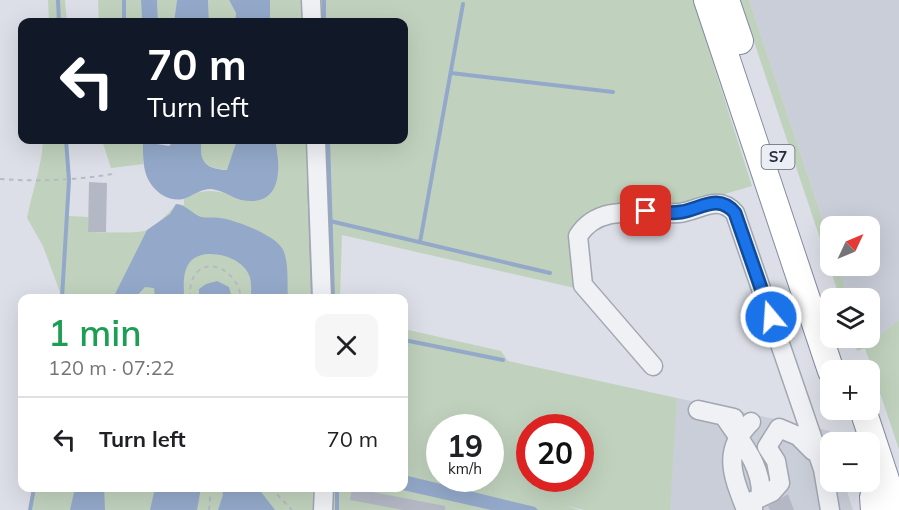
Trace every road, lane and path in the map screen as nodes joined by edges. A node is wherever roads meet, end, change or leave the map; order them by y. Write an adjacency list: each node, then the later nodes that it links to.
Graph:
1 (311, 0): 4 (street)
2 (707, 0): 12 (highway, S7)
3 (726, 0): 8 (highway, S7)
4 (312, 18)
5 (316, 144): 11 (street)
6 (113, 174): 7 (path)
7 (0, 179)
8 (822, 288)
9 (190, 294): 10 (path)
10 (241, 294)
11 (322, 294)
12 (827, 360)
13 (653, 366): 21 (street)
14 (698, 410): 15 (street)
15 (724, 416): 17 (street); 19 (street)
16 (866, 420): 31 (highway)
17 (751, 422): 18 (street); 19 (street)
18 (779, 428): 20 (street); 21 (street)
19 (738, 437): 22 (street); 26 (street)
20 (767, 447): 22 (street); 26 (street)
21 (816, 454): 30 (street)
22 (753, 460): 26 (street)
23 (211, 492): 27 (path)
24 (275, 492): 28 (path)
25 (324, 492): 29 (street)
26 (757, 502)
27 (209, 510)
28 (292, 510)
29 (323, 510)
30 (830, 510)
31 (896, 510)

